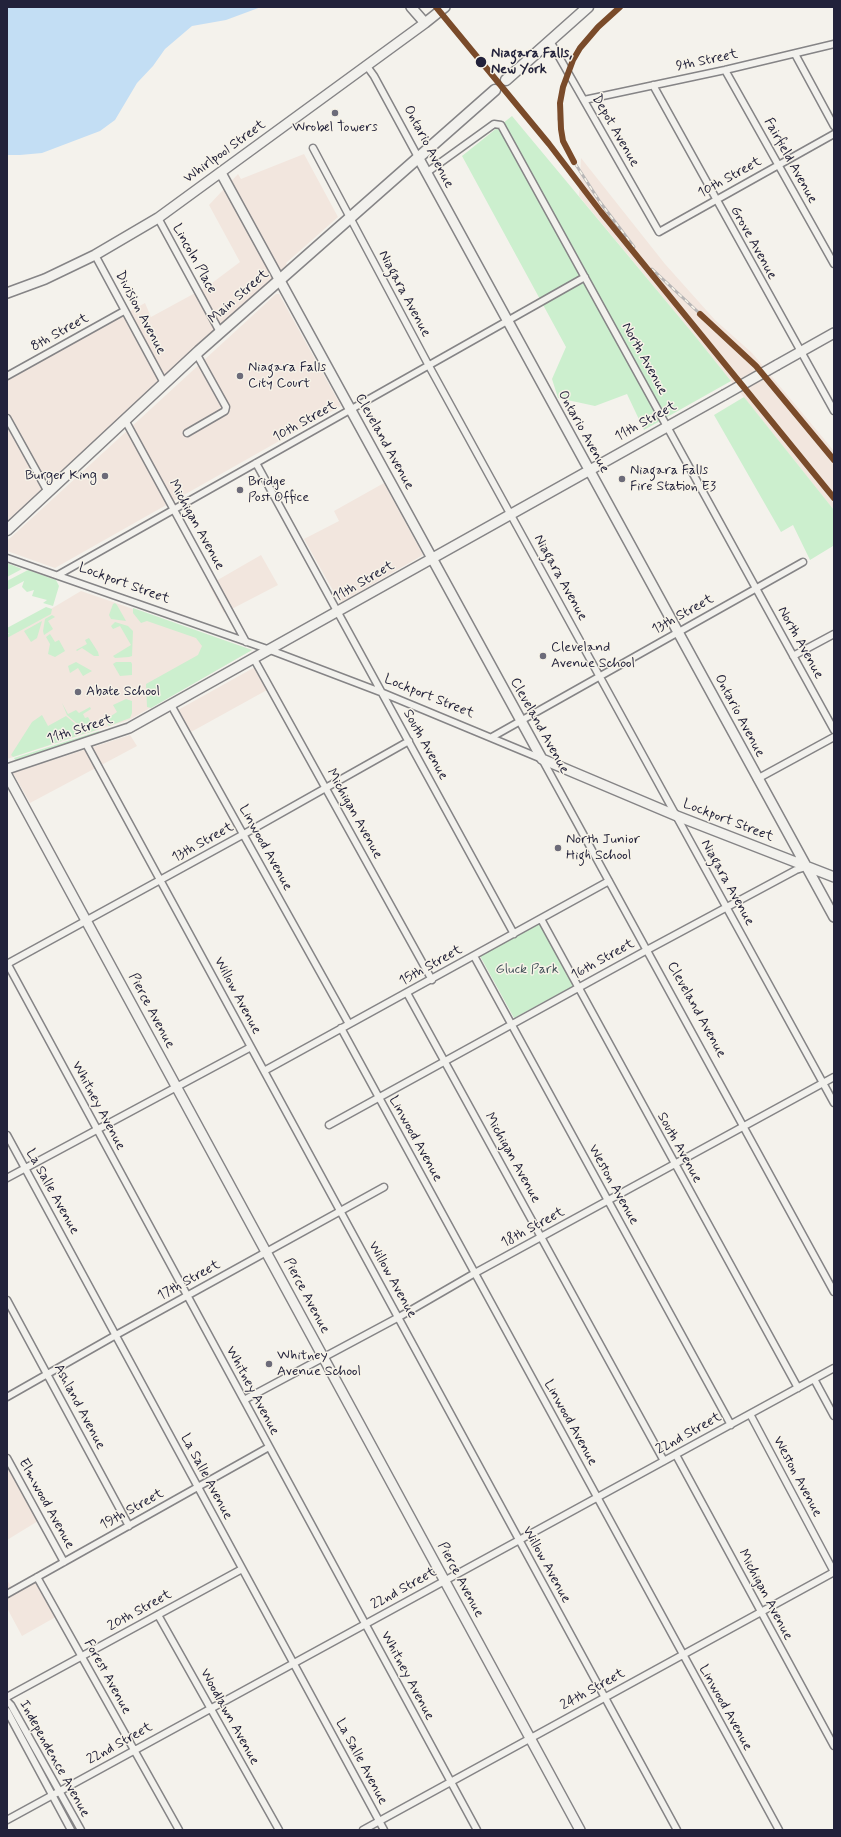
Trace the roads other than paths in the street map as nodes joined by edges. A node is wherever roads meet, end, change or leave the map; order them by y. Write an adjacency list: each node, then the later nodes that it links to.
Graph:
1 (411, 7): 4 (street)
2 (445, 7): 4 (street, Whirlpool Street)
3 (588, 7): 5 (main road)
4 (425, 23): 8 (street, Whirlpool Street)
5 (550, 41): 10 (main road); 13 (street, Depot Avenue)
6 (834, 44): 7 (street, 9th Street)
7 (795, 54): 9 (street, 9th Street); 14 (street)
8 (366, 65): 17 (street, Ontario Avenue); 19 (street, Whirlpool Street)
9 (725, 70): 11 (street, 9th Street); 18 (street, Fairfield Avenue)
10 (506, 80)
11 (653, 85): 13 (street, 9th Street); 21 (street, Grove Avenue)
12 (495, 90): 17 (main road, Main Street)
13 (584, 100): 24 (street, Depot Avenue)
14 (834, 126)
15 (834, 134): 18 (street, 10th Street)
16 (312, 148): 22 (street, Niagara Avenue)
17 (418, 158): 20 (street, Ontario Avenue); 22 (main road, Main Street)
18 (778, 165): 21 (street, 10th Street); 26 (street, Fairfield Avenue)
19 (221, 173): 23 (street, Whirlpool Street); 28 (street, Cleveland Avenue)
20 (426, 173): 27 (street, North Avenue); 31 (street, Ontario Avenue)
21 (716, 200): 24 (street, 10th Street); 34 (street, Grove Avenue)
22 (350, 217): 28 (main road, Main Street); 36 (street, Niagara Avenue)
23 (158, 218): 25 (street, Whirlpool Street); 32 (street, Lincoln Place)
24 (659, 232)
25 (95, 255): 29 (street, Whirlpool Street); 30 (street, Division Avenue)
26 (834, 264)
27 (585, 277): 31 (street, 10th Street); 43 (street, North Avenue)
28 (280, 280): 32 (main road, Main Street); 39 (street, Cleveland Avenue)
29 (7, 294)
30 (124, 311): 37 (street, 8th Street); 38 (street, Division Avenue)
31 (506, 322): 36 (street, 10th Street); 46 (street, Ontario Avenue)
32 (220, 332): 35 (main road, Main Street)
33 (834, 334): 34 (street, 11th Street)
34 (800, 352): 40 (street, Grove Avenue); 43 (street, 11th Street, bridge)
35 (196, 353): 38 (main road, Main Street); 44 (street)
36 (429, 366): 39 (street, 10th Street); 49 (street, Niagara Avenue)
37 (7, 376)
38 (164, 383): 42 (main road, Main Street)
39 (351, 411): 45 (street, 10th Street); 52 (street, Cleveland Avenue)
40 (834, 411)
41 (7, 418): 47 (street)
42 (125, 420): 47 (main road, Main Street); 48 (street, Michigan Avenue)
43 (667, 427): 46 (street, 11th Street); 55 (street, North Avenue)
44 (188, 433)
45 (256, 463): 48 (street, 10th Street); 56 (street, South Avenue)
46 (589, 471): 49 (street, 11th Street); 57 (street, Ontario Avenue)
47 (48, 492): 50 (main road, Main Street)
48 (174, 510): 54 (street, 10th Street); 59 (street, Michigan Avenue)
49 (511, 515): 52 (street, 11th Street); 63 (street, Niagara Avenue)
50 (7, 530)
51 (7, 558): 54 (street, Lockport Street)
52 (432, 559): 56 (street, 11th Street); 67 (street, Cleveland Avenue)
53 (803, 562): 55 (street, 13th Street)
54 (58, 575): 59 (street, Lockport Street)
55 (756, 588): 57 (street, 13th Street); 61 (street, North Avenue)
56 (339, 612): 60 (street, 11th Street); 64 (street, South Avenue)
57 (678, 632): 63 (street, 13th Street); 76 (street, Ontario Avenue)
58 (834, 634): 61 (street)
59 (246, 642): 60 (street, Lockport Street)
60 (270, 650): 62 (street, 11th Street); 64 (street, Lockport Street)
61 (793, 656): 66 (street, North Avenue)
62 (254, 659): 65 (street, 11th Street); 77 (street, Michigan Avenue)
63 (600, 676): 67 (street, 13th Street); 78 (street, Niagara Avenue)
64 (383, 693): 69 (street, Lockport Street); 71 (street, South Avenue)
65 (171, 705): 72 (street, 11th Street); 79 (street, Linwood Avenue)
66 (831, 717): 68 (street, North Avenue)
67 (520, 720): 69 (street, 13th Street); 73 (street, Cleveland Avenue)
68 (834, 730)
69 (492, 737): 73 (street, Lockport Street)
70 (834, 737): 76 (street)
71 (409, 741): 77 (street, 13th Street); 88 (street, South Avenue)
72 (86, 742): 74 (street, 11th Street); 82 (street, Willow Avenue)
73 (542, 759): 78 (street, Lockport Street); 83 (street, Cleveland Avenue)
74 (7, 769)
75 (7, 775): 87 (street, Pierce Avenue)
76 (757, 779): 80 (street, Ontario Avenue)
77 (326, 788): 79 (street, 13th Street); 92 (street, Michigan Avenue)
78 (677, 816): 80 (street, Lockport Street); 84 (street, Niagara Avenue)
79 (244, 834): 82 (street, 13th Street); 95 (street, Linwood Avenue)
80 (806, 867): 81 (street, Lockport Street); 84 (street, 16th Street); 85 (street, Ontario Avenue)
81 (834, 877)
82 (161, 880): 87 (street, 13th Street); 98 (street, Willow Avenue)
83 (609, 881): 86 (street, 15th Street); 89 (street, Cleveland Avenue)
84 (727, 907): 89 (street, 16th Street); 102 (street, Niagara Avenue)
85 (834, 917)
86 (541, 919): 88 (street, 15th Street); 93 (street, South Avenue)
87 (86, 921): 91 (street, 13th Street); 103 (street, Pierce Avenue)
88 (514, 934): 90 (street, 15th Street)
89 (647, 950): 93 (street, 16th Street); 107 (street, Cleveland Avenue)
90 (474, 956): 92 (street, 15th Street); 96 (street, Weston Avenue)
91 (7, 964): 108 (street, Whitney Avenue)
92 (432, 980): 94 (street, 15th Street)
93 (579, 987): 96 (street, 16th Street); 110 (street, South Avenue)
94 (407, 993): 95 (street, 15th Street); 99 (street, Michigan Avenue)
95 (349, 1024): 97 (street, 15th Street)
96 (511, 1025): 99 (street, 16th Street); 114 (street, Weston Avenue)
97 (341, 1028): 100 (street, 15th Street); 104 (street, Linwood Avenue)
98 (251, 1047): 100 (street, Willow Avenue); 103 (street)
99 (446, 1062): 104 (street, 16th Street); 116 (street, Michigan Avenue)
100 (264, 1070): 115 (street, Willow Avenue)
101 (834, 1077): 102 (street, 18th Street)
102 (823, 1083): 105 (street, Niagara Avenue); 107 (street, 18th Street)
103 (176, 1087): 108 (street); 117 (street, Pierce Avenue)
104 (378, 1098): 106 (street, 16th Street); 118 (street, Linwood Avenue)
105 (834, 1103)
106 (329, 1125)
107 (743, 1126): 110 (street, 18th Street); 119 (street, Cleveland Avenue)
108 (97, 1130): 111 (street); 120 (street, Whitney Avenue)
109 (7, 1135): 111 (street, La Salle Avenue)
110 (674, 1164): 114 (street, 18th Street); 128 (street, South Avenue)
111 (25, 1168): 112 (street); 123 (street, La Salle Avenue)
112 (7, 1178)
113 (384, 1187): 115 (street, 17th Street)
114 (608, 1201): 116 (street, 18th Street); 133 (street, Weston Avenue)
115 (340, 1212): 117 (street, 17th Street); 122 (street, Willow Avenue)
116 (542, 1237): 118 (street, 18th Street); 137 (street, Michigan Avenue)
117 (267, 1252): 120 (street, 17th Street); 124 (street, Pierce Avenue)
118 (475, 1273): 122 (street, 18th Street); 139 (street, Linwood Avenue)
119 (834, 1292)
120 (187, 1296): 123 (street, 17th Street); 130 (street, Whitney Avenue)
121 (7, 1300): 126 (street, Ashland Avenue)
122 (399, 1317): 124 (street, 18th Street); 141 (street, Willow Avenue)
123 (116, 1335): 126 (street, 17th Street); 138 (street, La Salle Avenue)
124 (323, 1357): 130 (street, 18th Street); 146 (street, Pierce Avenue)
125 (834, 1368): 127 (street, 22nd Street)
126 (47, 1374): 129 (street, 17th Street); 140 (street, Ashland Avenue)
127 (814, 1379): 128 (street, 22nd Street); 132 (street)
128 (798, 1388): 131 (street, 22nd Street)
129 (7, 1397)
130 (244, 1400): 134 (street, Whitney Avenue)
131 (750, 1414): 133 (street, 22nd Street); 144 (street, Weston Avenue)
132 (834, 1416)
133 (731, 1425): 135 (street, 22nd Street)
134 (269, 1447): 138 (street, 19th Street); 150 (street, Whitney Avenue)
135 (676, 1455): 137 (street, 22nd Street); 148 (street, Michigan Avenue)
136 (7, 1458): 142 (street, Elmwood Avenue)
137 (664, 1461): 139 (street, 22nd Street)
138 (198, 1486): 140 (street, 19th Street); 143 (street, La Salle Avenue)
139 (597, 1497): 141 (street, 22nd Street); 151 (street, Linwood Avenue)
140 (129, 1526): 142 (street, 19th Street)
141 (519, 1540): 146 (street, 22nd Street); 155 (street, Willow Avenue)
142 (64, 1562): 145 (street, 19th Street)
143 (242, 1569): 149 (street, 20th Street); 153 (street, La Salle Avenue)
144 (834, 1572): 148 (street, 24th Street)
145 (37, 1578): 147 (street, 19th Street); 152 (street, Forest Avenue)
146 (445, 1581): 150 (street, 22nd Street); 159 (street, Pierce Avenue)
147 (7, 1594)
148 (761, 1612): 151 (street, 24th Street); 160 (street, Michigan Avenue)
149 (158, 1615): 152 (street, 20th Street); 157 (street, Woodlawn Avenue)
150 (366, 1624): 153 (street, 22nd Street); 162 (street, Whitney Avenue)
151 (683, 1655): 155 (street, 24th Street); 176 (street, Linwood Avenue)
152 (82, 1656): 154 (street, 20th Street); 161 (street, Forest Avenue)
153 (294, 1663): 157 (street, 22nd Street); 166 (street, La Salle Avenue)
154 (7, 1697)
155 (605, 1698): 159 (street, 24th Street); 175 (street, Willow Avenue)
156 (7, 1701): 163 (street, Independence Avenue)
157 (211, 1709): 161 (street, 22nd Street); 170 (street, Woodlawn Avenue)
158 (7, 1711): 164 (street, Independence Avenue)
159 (530, 1739): 162 (street, 24th Street); 174 (street, Pierce Avenue)
160 (834, 1746)
161 (134, 1750): 163 (street, 22nd Street); 169 (street, Forest Avenue)
162 (451, 1782): 166 (street, 24th Street); 173 (street, Whitney Avenue)
163 (59, 1791): 164 (street, 22nd Street); 168 (street, Independence Avenue)
164 (52, 1795): 165 (street, 22nd Street); 167 (street, Independence Avenue)
165 (7, 1820)
166 (379, 1821): 171 (street, 24th Street); 172 (street, La Salle Avenue)
167 (71, 1830)
168 (80, 1830)
169 (179, 1830)
170 (279, 1830)
171 (363, 1830)
172 (384, 1830)
173 (477, 1830)
174 (580, 1830)
175 (677, 1830)
176 (779, 1830)

